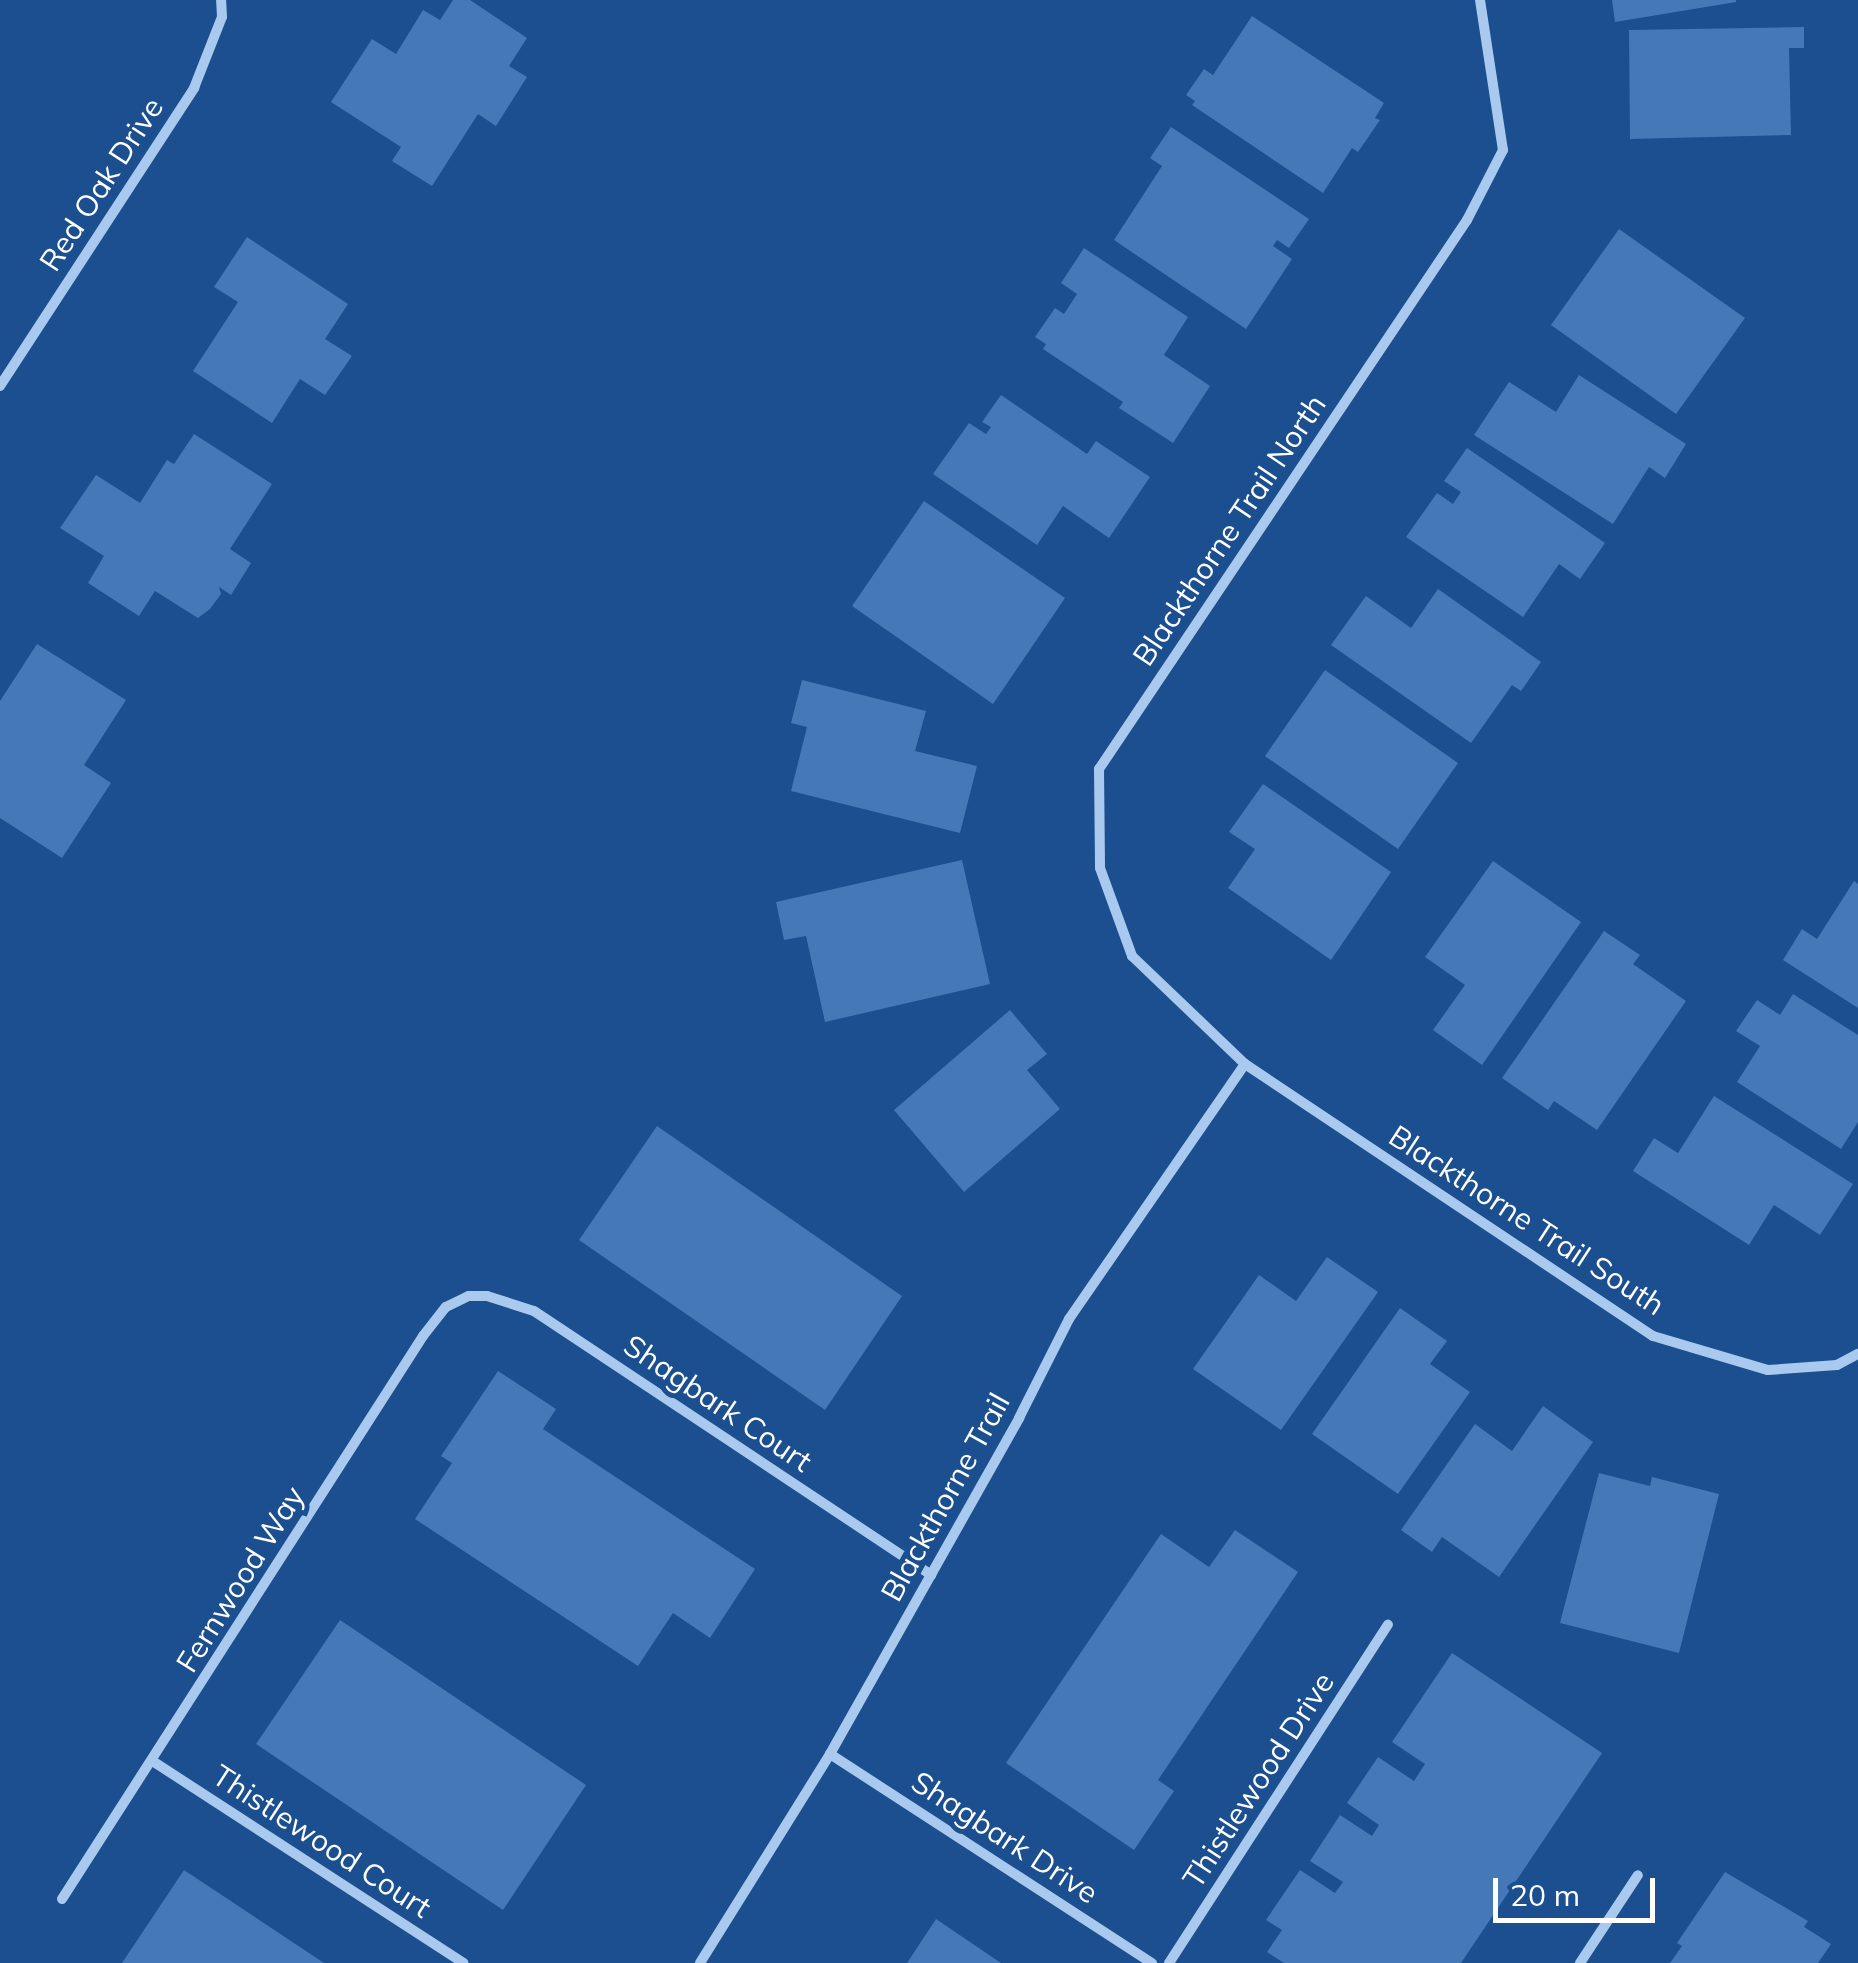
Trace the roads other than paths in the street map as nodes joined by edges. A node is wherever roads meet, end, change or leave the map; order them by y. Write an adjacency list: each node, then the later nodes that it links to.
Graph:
1 (222, 0): 3 (street, Red Oak Drive)
2 (1480, 0): 4 (street, Blackthorne Trail North)
3 (0, 386)
4 (1245, 1064): 6 (street, Blackthorne Trail South); 7 (street, Blackthorne Trail)
5 (469, 1296): 7 (street, Shagbark Court); 10 (street, Fernwood Way)
6 (1858, 1354)
7 (931, 1575): 9 (street, Blackthorne Trail)
8 (1388, 1625): 16 (street, Thistlewood Drive)
9 (830, 1754): 14 (street, Blackthorne Trail); 15 (street, Shagbark Drive)
10 (154, 1762): 12 (street, Fernwood Way); 13 (street, Thistlewood Court)
11 (1638, 1876): 17 (street)
12 (62, 1899)
13 (464, 1963)
14 (700, 1963)
15 (1152, 1963)
16 (1169, 1963)
17 (1580, 1963)

